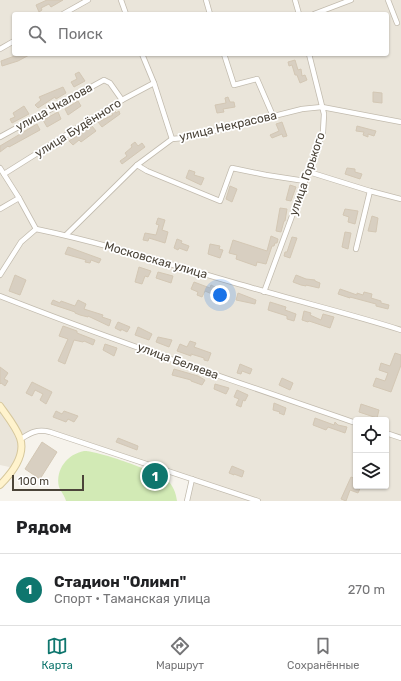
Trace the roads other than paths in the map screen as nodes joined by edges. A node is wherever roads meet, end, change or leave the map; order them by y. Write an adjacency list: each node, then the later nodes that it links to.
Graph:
1 (88, 0): 7 (street)
2 (121, 0): 8 (street)
3 (206, 0): 9 (street)
4 (294, 0): 10 (street)
5 (351, 0): 11 (street)
6 (388, 0): 12 (street)
7 (66, 12)
8 (125, 12)
9 (209, 12)
10 (298, 12)
11 (319, 12)
12 (397, 23)
13 (12, 42): 14 (street)
14 (0, 49)
15 (143, 56): 18 (street)
16 (225, 56): 21 (street)
17 (309, 56): 20 (street, улица Горького)
18 (154, 83): 19 (street, улица Будённого); 24 (street)
19 (122, 100): 23 (street, улица Чкалова); 28 (street, улица Будённого)
20 (322, 107): 21 (street, улица Некрасова); 22 (street, улица Некрасова); 27 (street, улица Горького)
21 (273, 116): 24 (street, улица Некрасова)
22 (401, 122)
23 (0, 137)
24 (172, 139): 25 (street, улица Некрасова)
25 (137, 165): 29 (street); 35 (street, улица Некрасова)
26 (0, 168): 28 (street)
27 (308, 172): 29 (street, улица Горького); 30 (street)
28 (4, 174): 31 (street)
29 (305, 181): 38 (street, улица Горького)
30 (370, 191): 32 (street); 36 (street)
31 (19, 198): 33 (street); 34 (street)
32 (401, 199)
33 (0, 209)
34 (36, 228): 35 (street, Московская улица); 37 (street)
35 (66, 235): 38 (street, Московская улица)
36 (356, 249)
37 (0, 275)
38 (264, 292): 40 (street, Московская улица)
39 (0, 296): 42 (street, улица Беляева)
40 (401, 330)
41 (0, 406): 45 (street)
42 (353, 422)
43 (389, 434): 44 (street)
44 (401, 438)
45 (21, 439): 46 (street); 47 (street)
46 (192, 479): 48 (street); 49 (street)
47 (0, 485)
48 (187, 501)
49 (258, 501)

